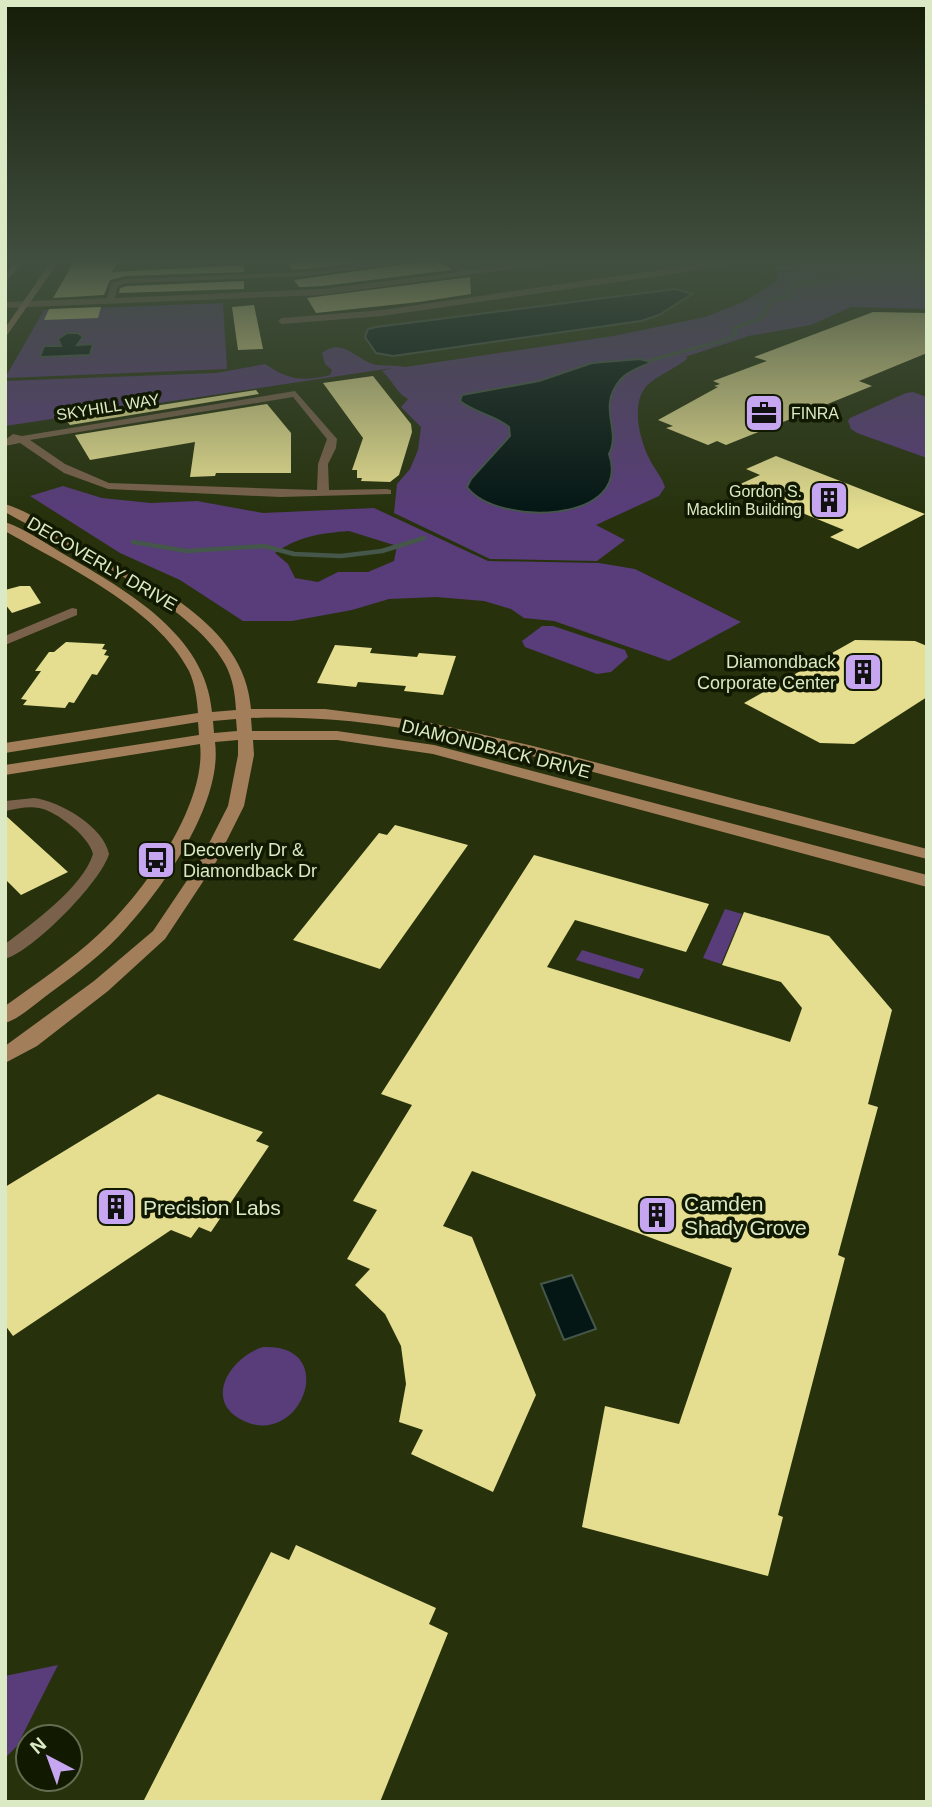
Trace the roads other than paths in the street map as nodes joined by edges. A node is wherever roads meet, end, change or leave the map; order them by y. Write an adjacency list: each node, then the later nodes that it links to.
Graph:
1 (22, 438): 2 (street, SKYHILL WAY); 3 (street); 3 (street, SKYHILL WAY)
2 (5, 441)
3 (323, 492): 4 (street)
4 (387, 492)
5 (5, 507): 7 (street, DECOVERLY DRIVE)
6 (5, 526): 8 (street, DECOVERLY DRIVE)
7 (114, 569): 8 (street); 11 (street, DECOVERLY DRIVE)
8 (93, 578): 12 (street, DECOVERLY DRIVE)
9 (72, 612): 10 (street)
10 (5, 641)
11 (244, 715): 12 (street, DIAMONDBACK DRIVE); 13 (street, DECOVERLY DRIVE); 18 (street, DIAMONDBACK DRIVE)
12 (206, 718): 14 (street, DECOVERLY DRIVE); 15 (street, DIAMONDBACK DRIVE)
13 (246, 736): 14 (street, DIAMONDBACK DRIVE); 19 (street, DIAMONDBACK DRIVE); 22 (street, DECOVERLY DRIVE)
14 (206, 738): 16 (street, DIAMONDBACK DRIVE); 21 (street, DECOVERLY DRIVE)
15 (5, 748)
16 (5, 770)
17 (5, 806): 20 (street)
18 (927, 854)
19 (927, 881)
20 (5, 953)
21 (5, 1016)
22 (5, 1056)

